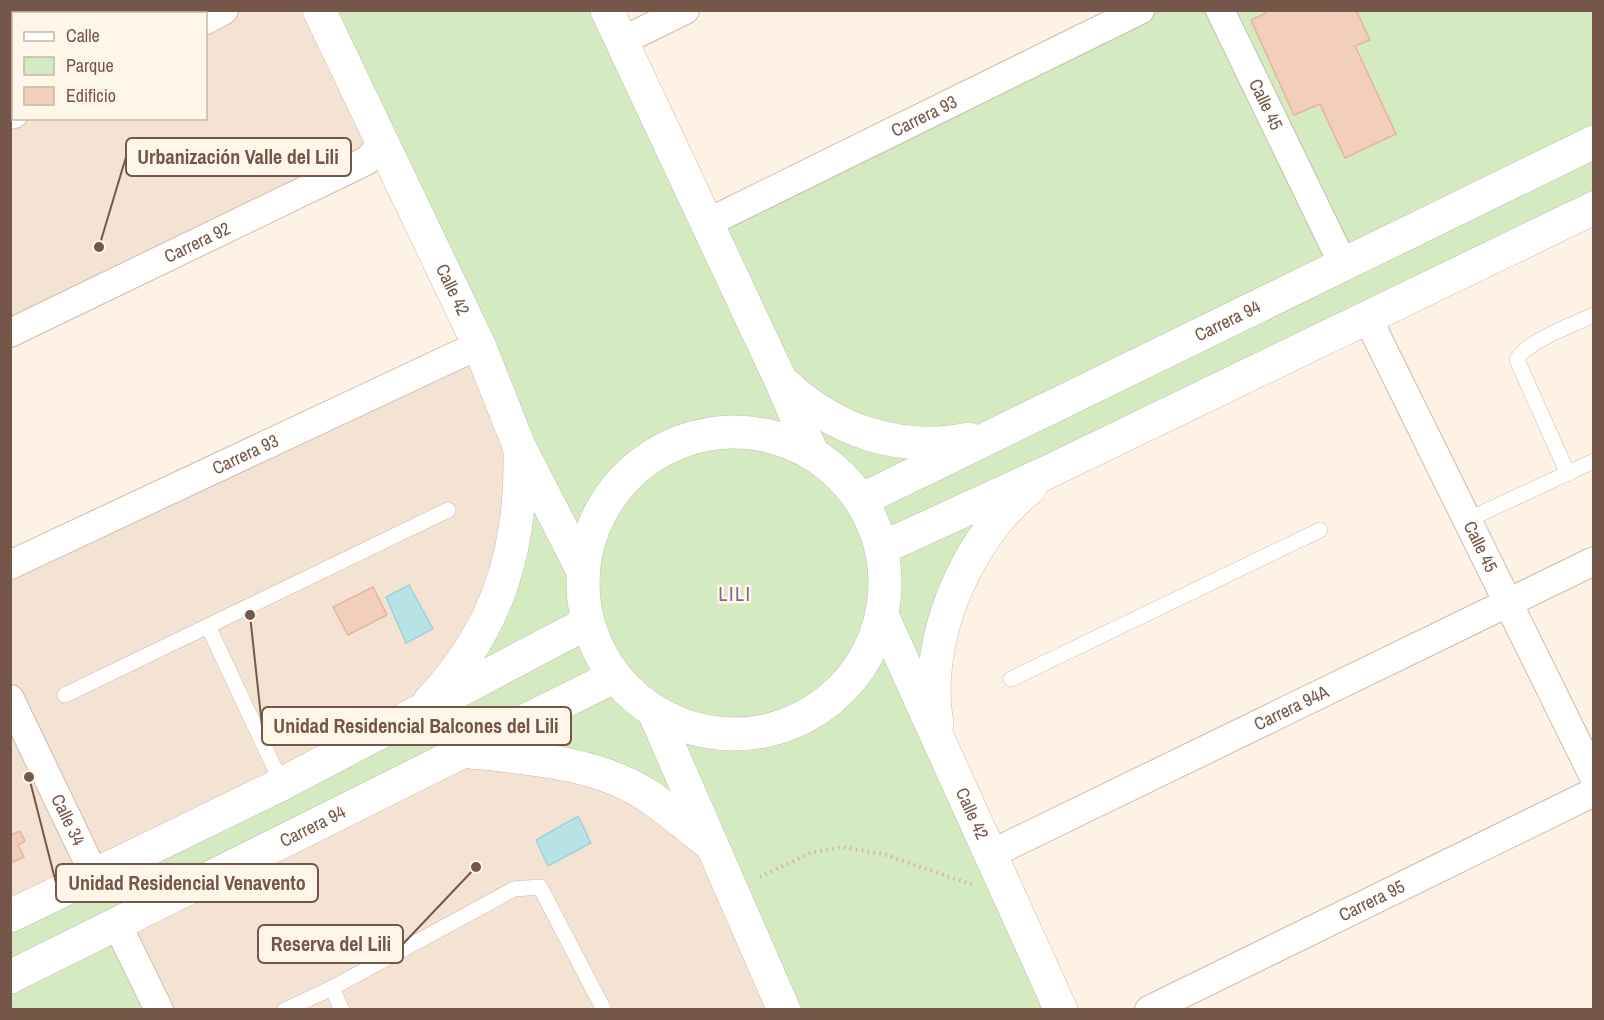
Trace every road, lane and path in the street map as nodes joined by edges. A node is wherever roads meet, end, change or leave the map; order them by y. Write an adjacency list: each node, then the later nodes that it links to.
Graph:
1 (224, 10): 7 (street)
2 (319, 10): 10 (street, Calle 42)
3 (608, 10): 8 (street)
4 (685, 10): 8 (street)
5 (1140, 10): 12 (street, Carrera 93)
6 (1220, 10): 13 (street, Calle 45)
7 (207, 19)
8 (622, 41): 12 (street)
9 (1593, 142): 13 (street, Carrera 94)
10 (382, 146): 16 (street, Carrera 92); 17 (street, Calle 42)
11 (1593, 208): 15 (street)
12 (707, 223): 18 (street)
13 (1343, 264): 19 (street, Carrera 94)
14 (1593, 315): 24 (lane)
15 (1367, 317): 23 (street); 27 (street, Calle 45)
16 (10, 333)
17 (479, 345): 20 (street, Calle 42); 31 (street, Carrera 93)
18 (781, 381): 19 (street); 21 (street)
19 (1008, 427): 25 (street, Carrera 94)
20 (519, 446): 32 (street, Calle 42); 42 (street)
21 (812, 453): 25 (street); 32 (street)
22 (1593, 461): 24 (lane)
23 (1052, 470): 29 (street); 44 (street)
24 (1568, 474): 27 (lane)
25 (861, 500): 29 (street)
26 (448, 510): 36 (lane)
27 (1467, 520): 33 (street, Calle 45)
28 (1320, 530): 38 (lane)
29 (882, 548): 34 (street)
30 (1593, 561): 33 (street, Carrera 94A)
31 (10, 565)
32 (583, 571): 35 (street)
33 (1508, 603): 45 (street, Calle 45); 49 (street, Carrera 94A)
34 (882, 615): 41 (street); 44 (street, Calle 42)
35 (587, 623): 37 (street); 42 (street)
36 (208, 626): 39 (lane); 46 (lane)
37 (613, 677): 41 (street); 43 (street, Carrera 94)
38 (1011, 679)
39 (65, 695)
40 (10, 699): 50 (street, Calle 34)
41 (654, 712): 48 (street)
42 (416, 715): 46 (street)
43 (464, 751): 48 (street); 54 (street, Carrera 94)
44 (945, 754): 49 (street, Calle 42)
45 (1593, 777)
46 (282, 784): 50 (street)
47 (1593, 792): 63 (street, Carrera 95)
48 (711, 845): 61 (street)
49 (991, 854): 62 (street, Calle 42)
50 (94, 874): 53 (street)
51 (760, 877): 52 (path)
52 (982, 886)
53 (10, 916)
54 (117, 924): 55 (street, Carrera 94); 57 (street)
55 (10, 977)
56 (332, 988): 58 (lane); 59 (lane); 60 (lane)
57 (159, 1010)
58 (285, 1010)
59 (342, 1010)
60 (604, 1010)
61 (784, 1010)
62 (1062, 1010)
63 (1149, 1010)

